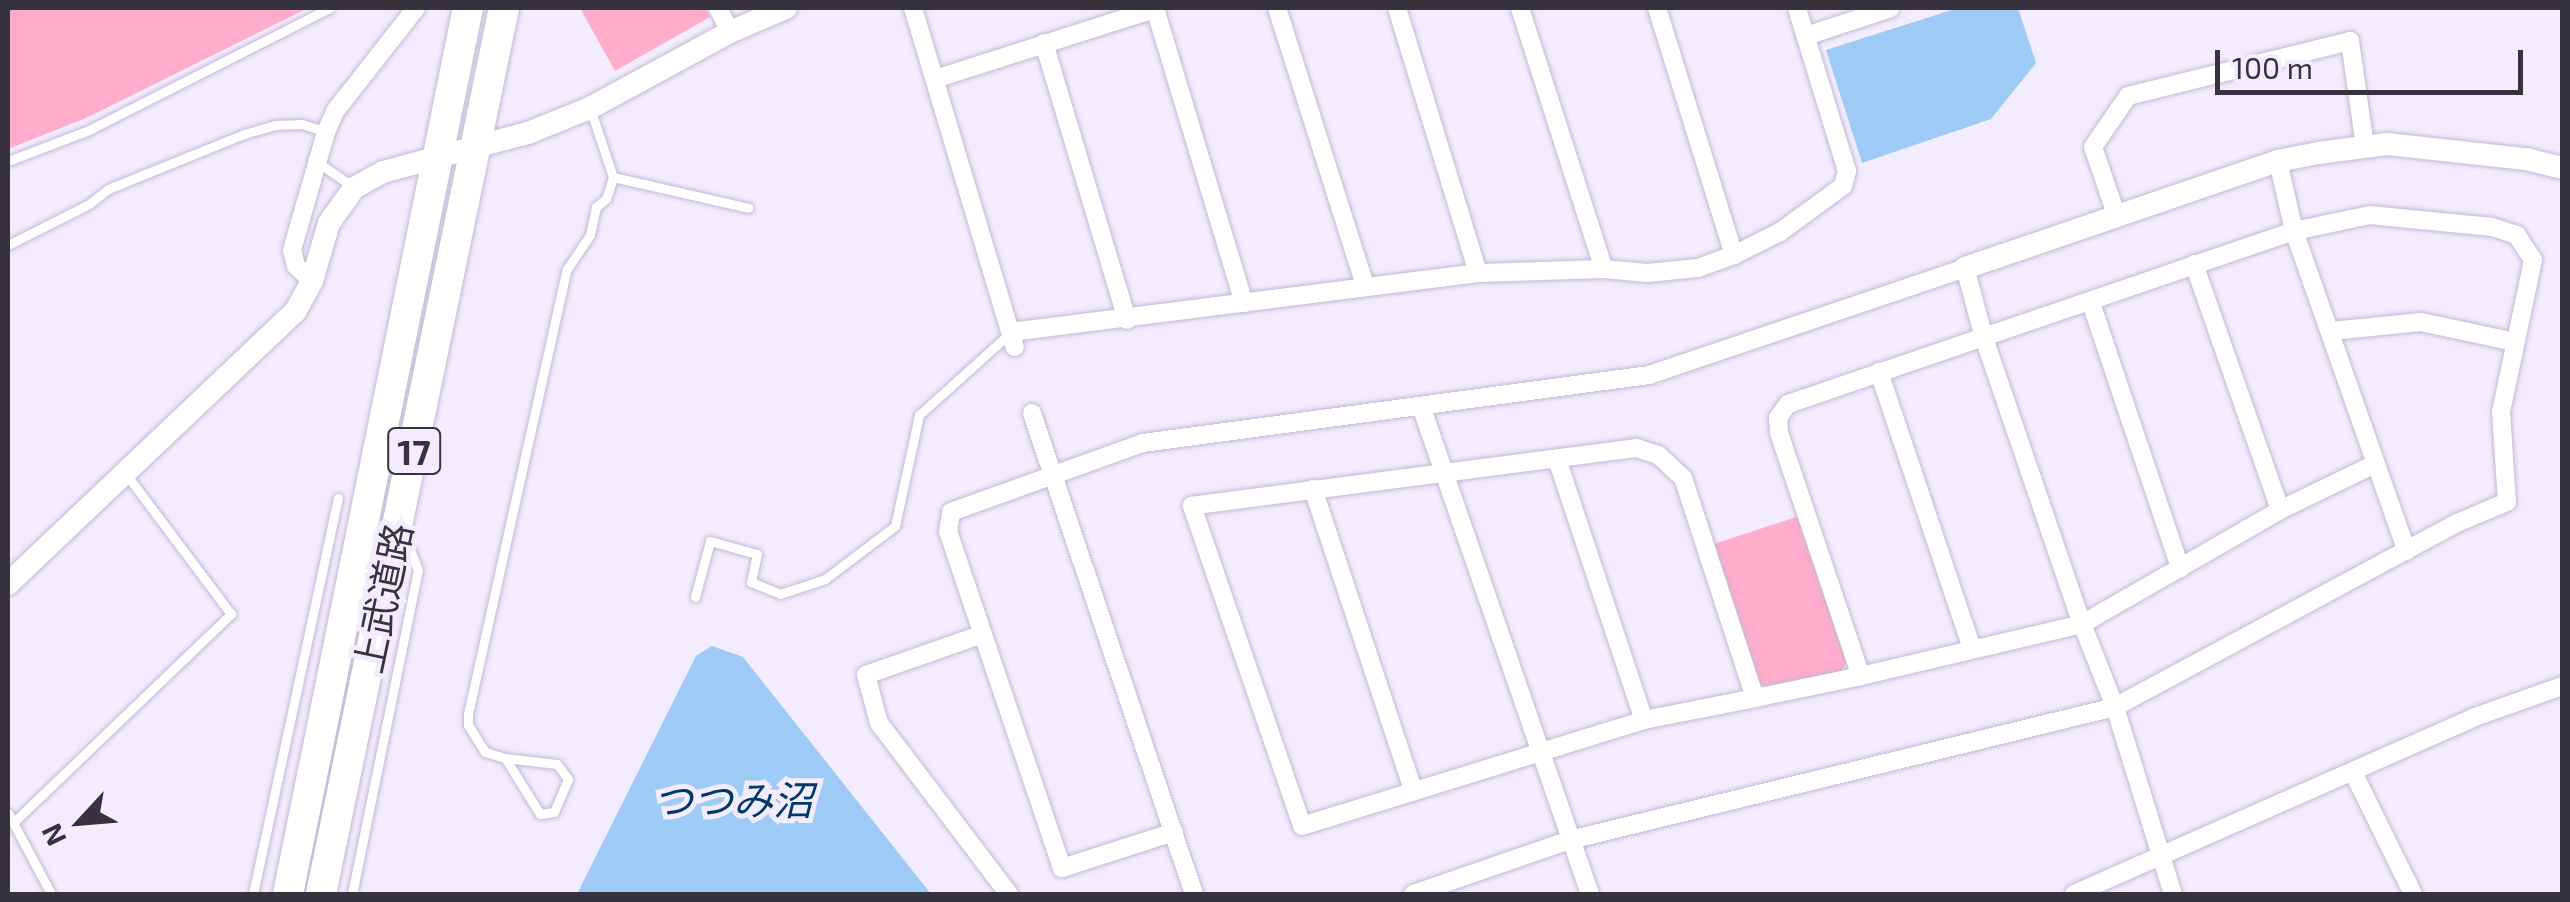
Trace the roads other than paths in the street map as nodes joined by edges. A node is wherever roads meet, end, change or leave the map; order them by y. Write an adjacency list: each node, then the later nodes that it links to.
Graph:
1 (329, 8): 24 (lane)
2 (416, 8): 20 (street)
3 (468, 8): 23 (highway, 上武道路 / 17)
4 (504, 8): 21 (highway, 上武道路 / 17)
5 (718, 8): 15 (street)
6 (786, 8): 15 (street)
7 (913, 8): 18 (street)
8 (1277, 8): 40 (street)
9 (1397, 8): 38 (street)
10 (1520, 8): 37 (street)
11 (1656, 8): 34 (street)
12 (1797, 8): 16 (street)
13 (1891, 8): 16 (street)
14 (1157, 12): 17 (street); 41 (street)
15 (730, 32): 19 (street)
16 (1806, 36): 34 (street)
17 (1044, 43): 18 (street); 43 (street)
18 (935, 80): 46 (street)
19 (590, 108): 21 (street); 28 (lane)
20 (326, 132): 26 (street); 33 (lane)
21 (478, 145): 23 (street); 59 (highway, 上武道路 / 17)
22 (2365, 147): 25 (street); 27 (street); 31 (street)
23 (438, 155): 29 (street); 82 (highway, 上武道路 / 17)
24 (8, 161)
25 (2278, 161): 31 (street); 32 (street)
26 (317, 162): 29 (lane); 39 (street)
27 (2562, 168)
28 (613, 177): 30 (lane); 73 (lane)
29 (354, 188): 39 (street)
30 (748, 208)
31 (2116, 214): 36 (street)
32 (2294, 231): 35 (street); 44 (street); 47 (street)
33 (8, 245)
34 (1734, 255): 37 (street)
35 (2194, 264): 42 (street); 58 (street)
36 (1965, 268): 45 (street); 49 (street)
37 (1604, 269): 38 (street)
38 (1478, 273): 40 (street)
39 (312, 281): 53 (street)
40 (1365, 286): 41 (street)
41 (1244, 303): 43 (street)
42 (2091, 303): 45 (street); 61 (street)
43 (1128, 320): 46 (street)
44 (2332, 331): 47 (street); 52 (street)
45 (1984, 338): 48 (street); 64 (street)
46 (1013, 340): 63 (lane)
47 (2515, 342): 60 (street)
48 (1879, 372): 66 (street); 67 (street)
49 (1421, 406): 54 (street); 55 (street)
50 (1032, 412): 54 (street)
51 (1558, 459): 55 (street); 69 (street); 71 (street)
52 (2375, 464): 58 (street); 60 (street)
53 (124, 473): 62 (street); 76 (lane)
54 (1053, 473): 65 (street); 77 (street)
55 (1444, 473): 56 (street); 72 (street)
56 (1313, 489): 75 (street); 75 (street)
57 (338, 498): 81 (lane)
58 (2280, 510): 61 (street)
59 (399, 521): 83 (highway, 上武道路 / 17); 84 (lane)
60 (2407, 551): 70 (street)
61 (2180, 568): 64 (street)
62 (8, 584)
63 (695, 596)
64 (2082, 624): 66 (street); 70 (street)
65 (980, 635): 77 (street); 85 (street)
66 (1972, 650): 67 (street)
67 (1861, 676): 69 (street)
68 (2562, 686): 74 (street)
69 (1755, 698): 71 (street)
70 (2115, 708): 78 (street); 79 (street)
71 (1644, 720): 72 (street)
72 (1541, 749): 75 (street); 78 (street)
73 (505, 758): 73 (lane)
74 (2353, 772): 79 (street); 91 (street)
75 (1413, 790)
76 (11, 818): 80 (lane)
77 (1174, 832): 86 (street)
78 (1570, 840): 87 (street); 88 (street)
79 (2163, 859): 89 (street); 90 (street)
80 (52, 894)
81 (252, 894)
82 (288, 894)
83 (321, 894)
84 (352, 894)
85 (1009, 894)
86 (1194, 894)
87 (1413, 894)
88 (1590, 894)
89 (2074, 894)
90 (2173, 894)
91 (2413, 894)

